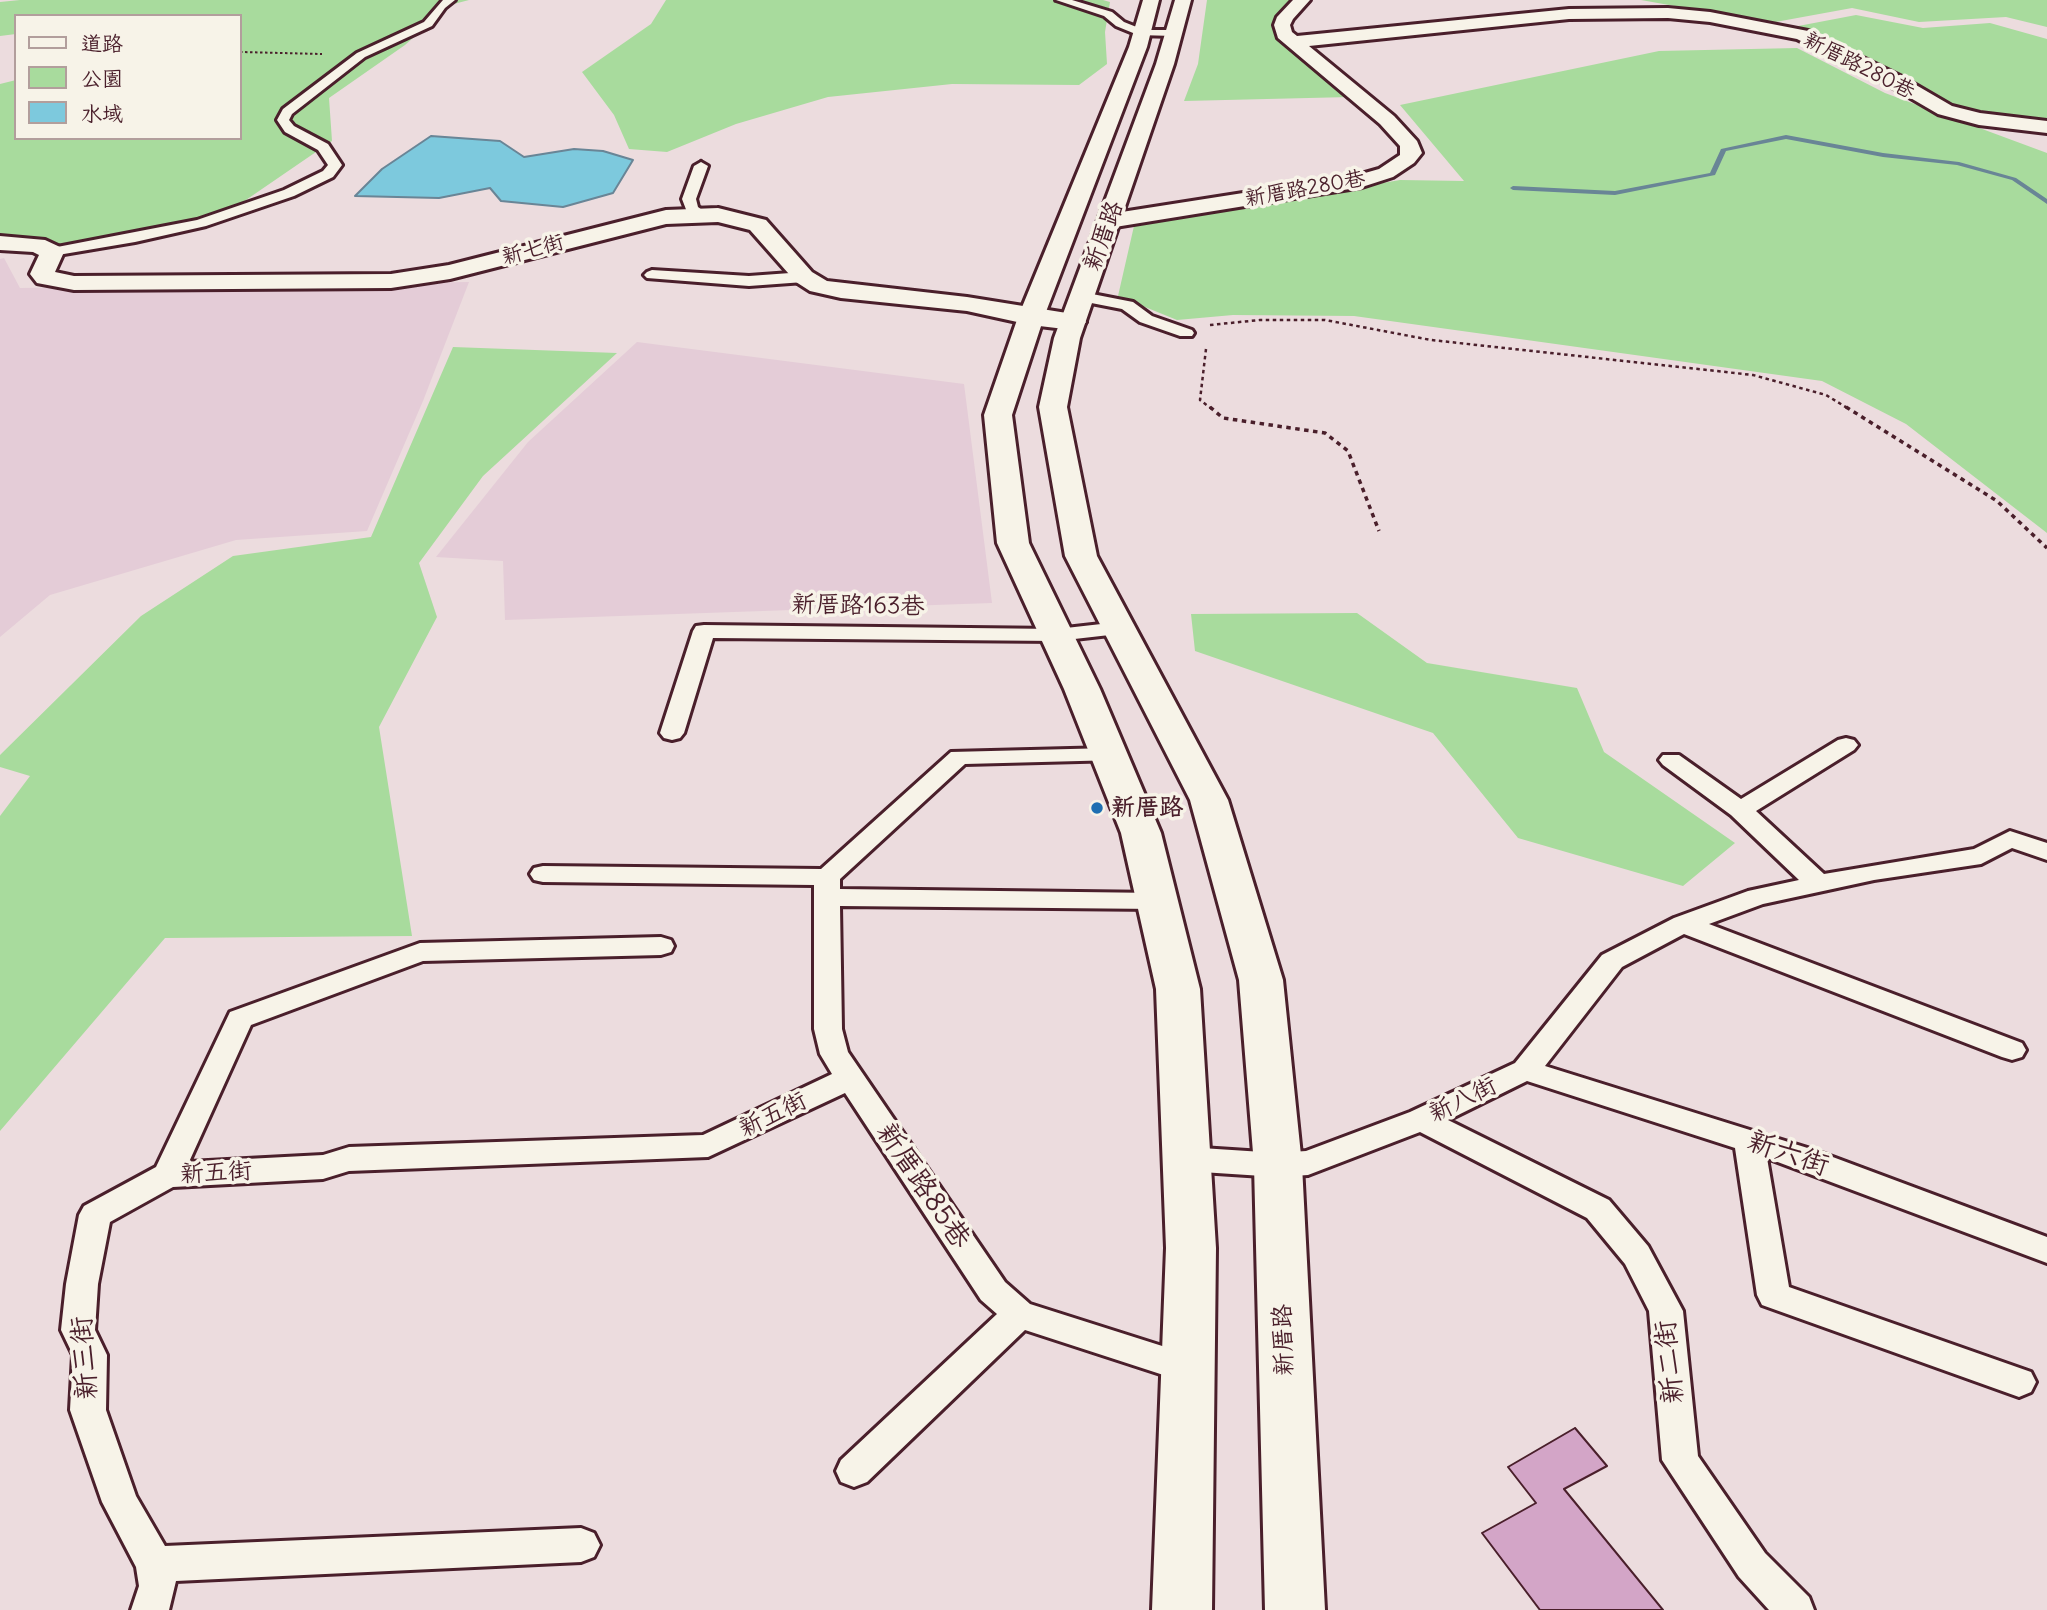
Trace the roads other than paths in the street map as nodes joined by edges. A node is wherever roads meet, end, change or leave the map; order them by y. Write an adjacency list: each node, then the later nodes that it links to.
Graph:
1 (450, 0): 12 (lane)
2 (1060, 0): 4 (lane)
3 (1302, 0): 5 (street)
4 (1163, 16): 9 (street, 新厝路); 11 (street, 新厝路)
5 (1292, 42): 6 (street, 新厝路280巷); 9 (street, 新厝路280巷)
6 (2047, 127)
7 (701, 166): 8 (lane)
8 (702, 215): 12 (street, 新七街); 14 (street, 新七街)
9 (1104, 235): 11 (street); 15 (street, 新厝路)
10 (0, 243): 12 (street)
11 (1059, 246): 16 (street, 新厝路)
12 (52, 252)
13 (652, 275): 14 (lane)
14 (804, 277): 16 (street, 新七街)
15 (1078, 309): 16 (street, 新七街); 17 (lane); 18 (street, 新厝路)
16 (1031, 317): 19 (street, 新厝路)
17 (1178, 330)
18 (1119, 628): 19 (lane, 新厝路163巷); 38 (street, 新厝路)
19 (1057, 635): 20 (lane, 新厝路163巷); 22 (street, 新厝路)
20 (672, 733)
21 (1846, 745): 24 (lane)
22 (1110, 755): 28 (lane); 29 (street, 新厝路)
23 (1671, 760): 24 (lane)
24 (1740, 810): 27 (lane)
25 (2047, 852): 27 (lane, 新八街)
26 (542, 874): 28 (lane)
27 (1819, 884): 30 (lane, 新八街)
28 (827, 887): 29 (lane); 34 (lane, 新厝路85巷)
29 (1158, 901): 37 (street, 新厝路)
30 (1683, 924): 32 (lane); 33 (lane, 新八街)
31 (661, 946): 39 (lane, 新五街)
32 (2012, 1051)
33 (1525, 1070): 35 (lane, 新八街); 36 (lane, 新六街)
34 (851, 1077): 39 (lane, 新五街); 41 (lane, 新厝路85巷)
35 (1421, 1120): 38 (lane, 新八街); 50 (lane, 新二街)
36 (1749, 1140): 40 (lane, 新六街); 43 (lane)
37 (1186, 1159): 38 (lane, 新八街); 42 (street, 新厝路)
38 (1278, 1165): 49 (street, 新厝路)
39 (168, 1175): 46 (lane, 新三街)
40 (2047, 1250)
41 (1019, 1314): 42 (lane, 新厝路85巷); 44 (lane)
42 (1188, 1368): 48 (street, 新厝路)
43 (2019, 1382)
44 (854, 1471)
45 (581, 1545): 46 (lane)
46 (155, 1564): 47 (lane)
47 (150, 1610)
48 (1182, 1610)
49 (1295, 1610)
50 (1795, 1610)

